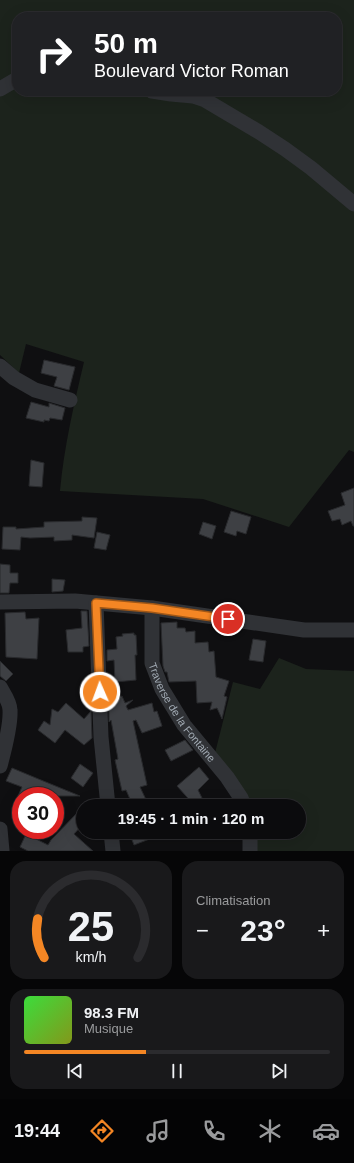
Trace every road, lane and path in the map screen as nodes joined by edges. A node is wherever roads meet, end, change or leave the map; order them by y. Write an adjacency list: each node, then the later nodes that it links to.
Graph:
1 (12, 82): 2 (street)
2 (0, 89)
3 (193, 96): 4 (street)
4 (354, 204)
5 (0, 366): 6 (street)
6 (70, 400)
7 (0, 602): 8 (street)
8 (96, 603): 9 (street); 13 (street)
9 (152, 608): 10 (street); 14 (street, Traverse de la Fontaine)
10 (354, 630)
11 (0, 687): 12 (street)
12 (0, 766)
13 (107, 799)
14 (241, 799)
15 (0, 829): 18 (street)
16 (112, 839): 19 (street)
17 (250, 839): 20 (street)
18 (2, 851)
19 (113, 851)
20 (250, 851)

